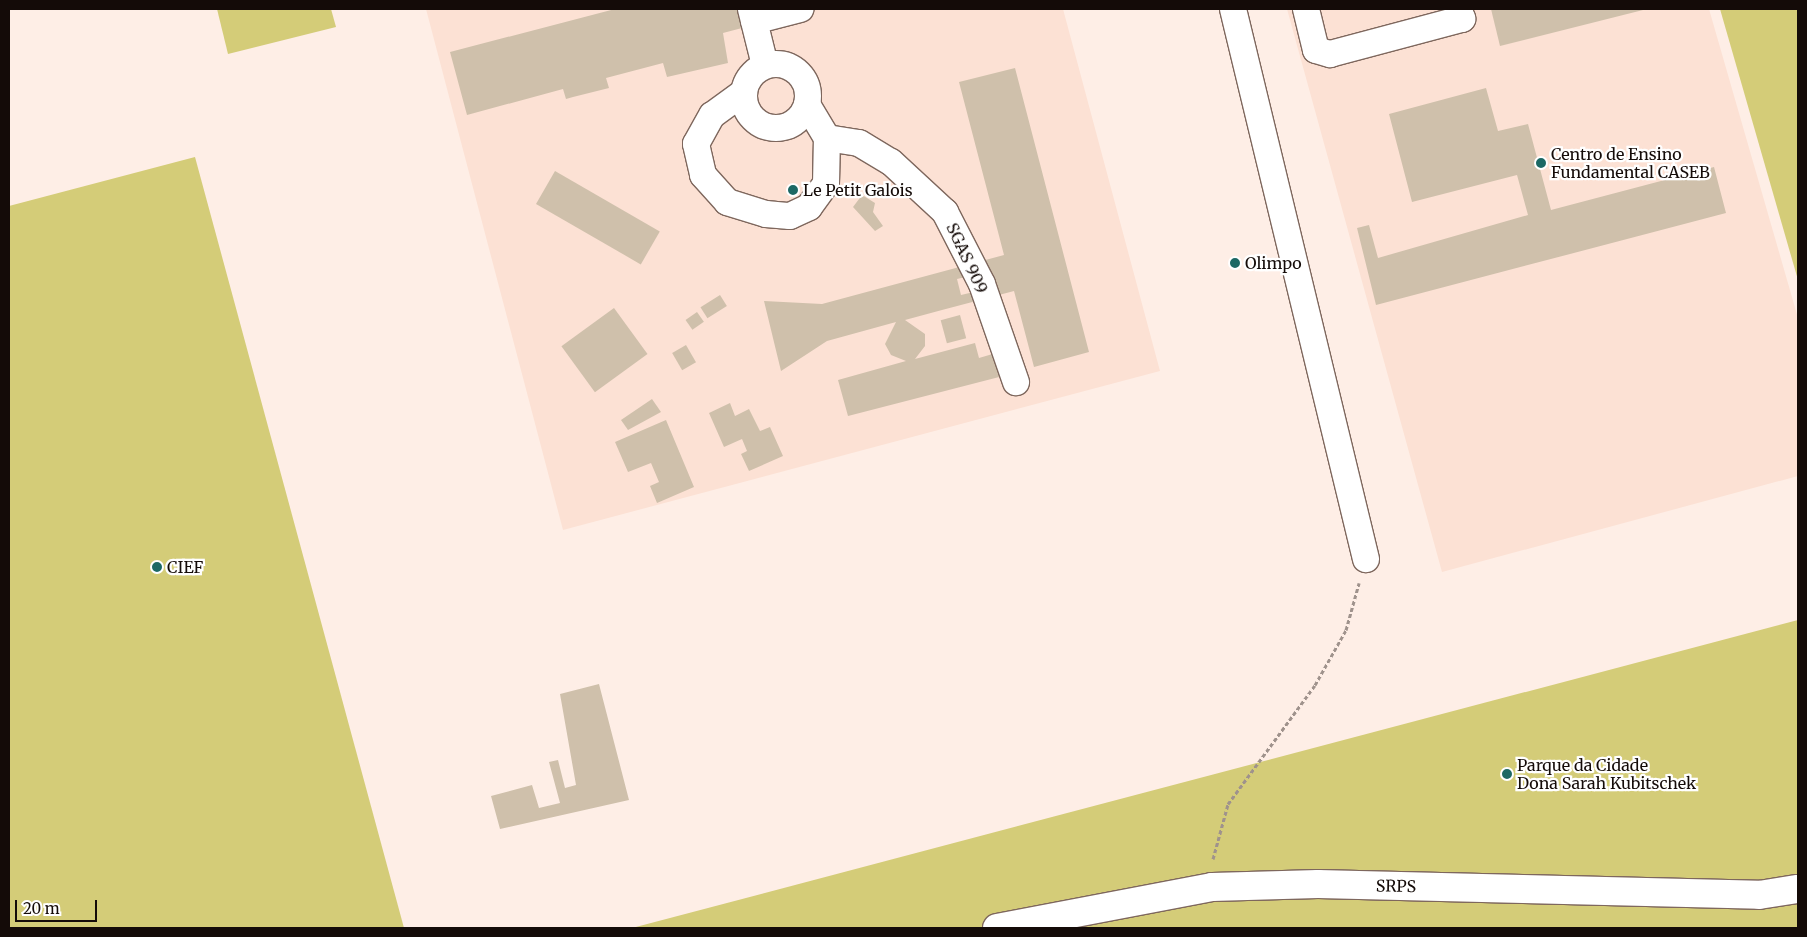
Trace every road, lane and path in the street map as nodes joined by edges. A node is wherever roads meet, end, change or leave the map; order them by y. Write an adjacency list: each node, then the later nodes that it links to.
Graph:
1 (800, 9): 5 (lane)
2 (1233, 9): 11 (lane)
3 (1306, 9): 4 (lane)
4 (1459, 9)
5 (753, 15): 6 (lane)
6 (765, 65): 7 (lane); 8 (lane)
7 (744, 92): 8 (lane); 9 (lane)
8 (808, 105): 9 (lane)
9 (827, 138): 10 (lane, SGAS 909)
10 (1016, 382)
11 (1366, 559): 12 (path)
12 (1212, 887): 13 (main road, SRPS); 14 (main road, SRPS)
13 (1798, 889)
14 (1001, 928)

